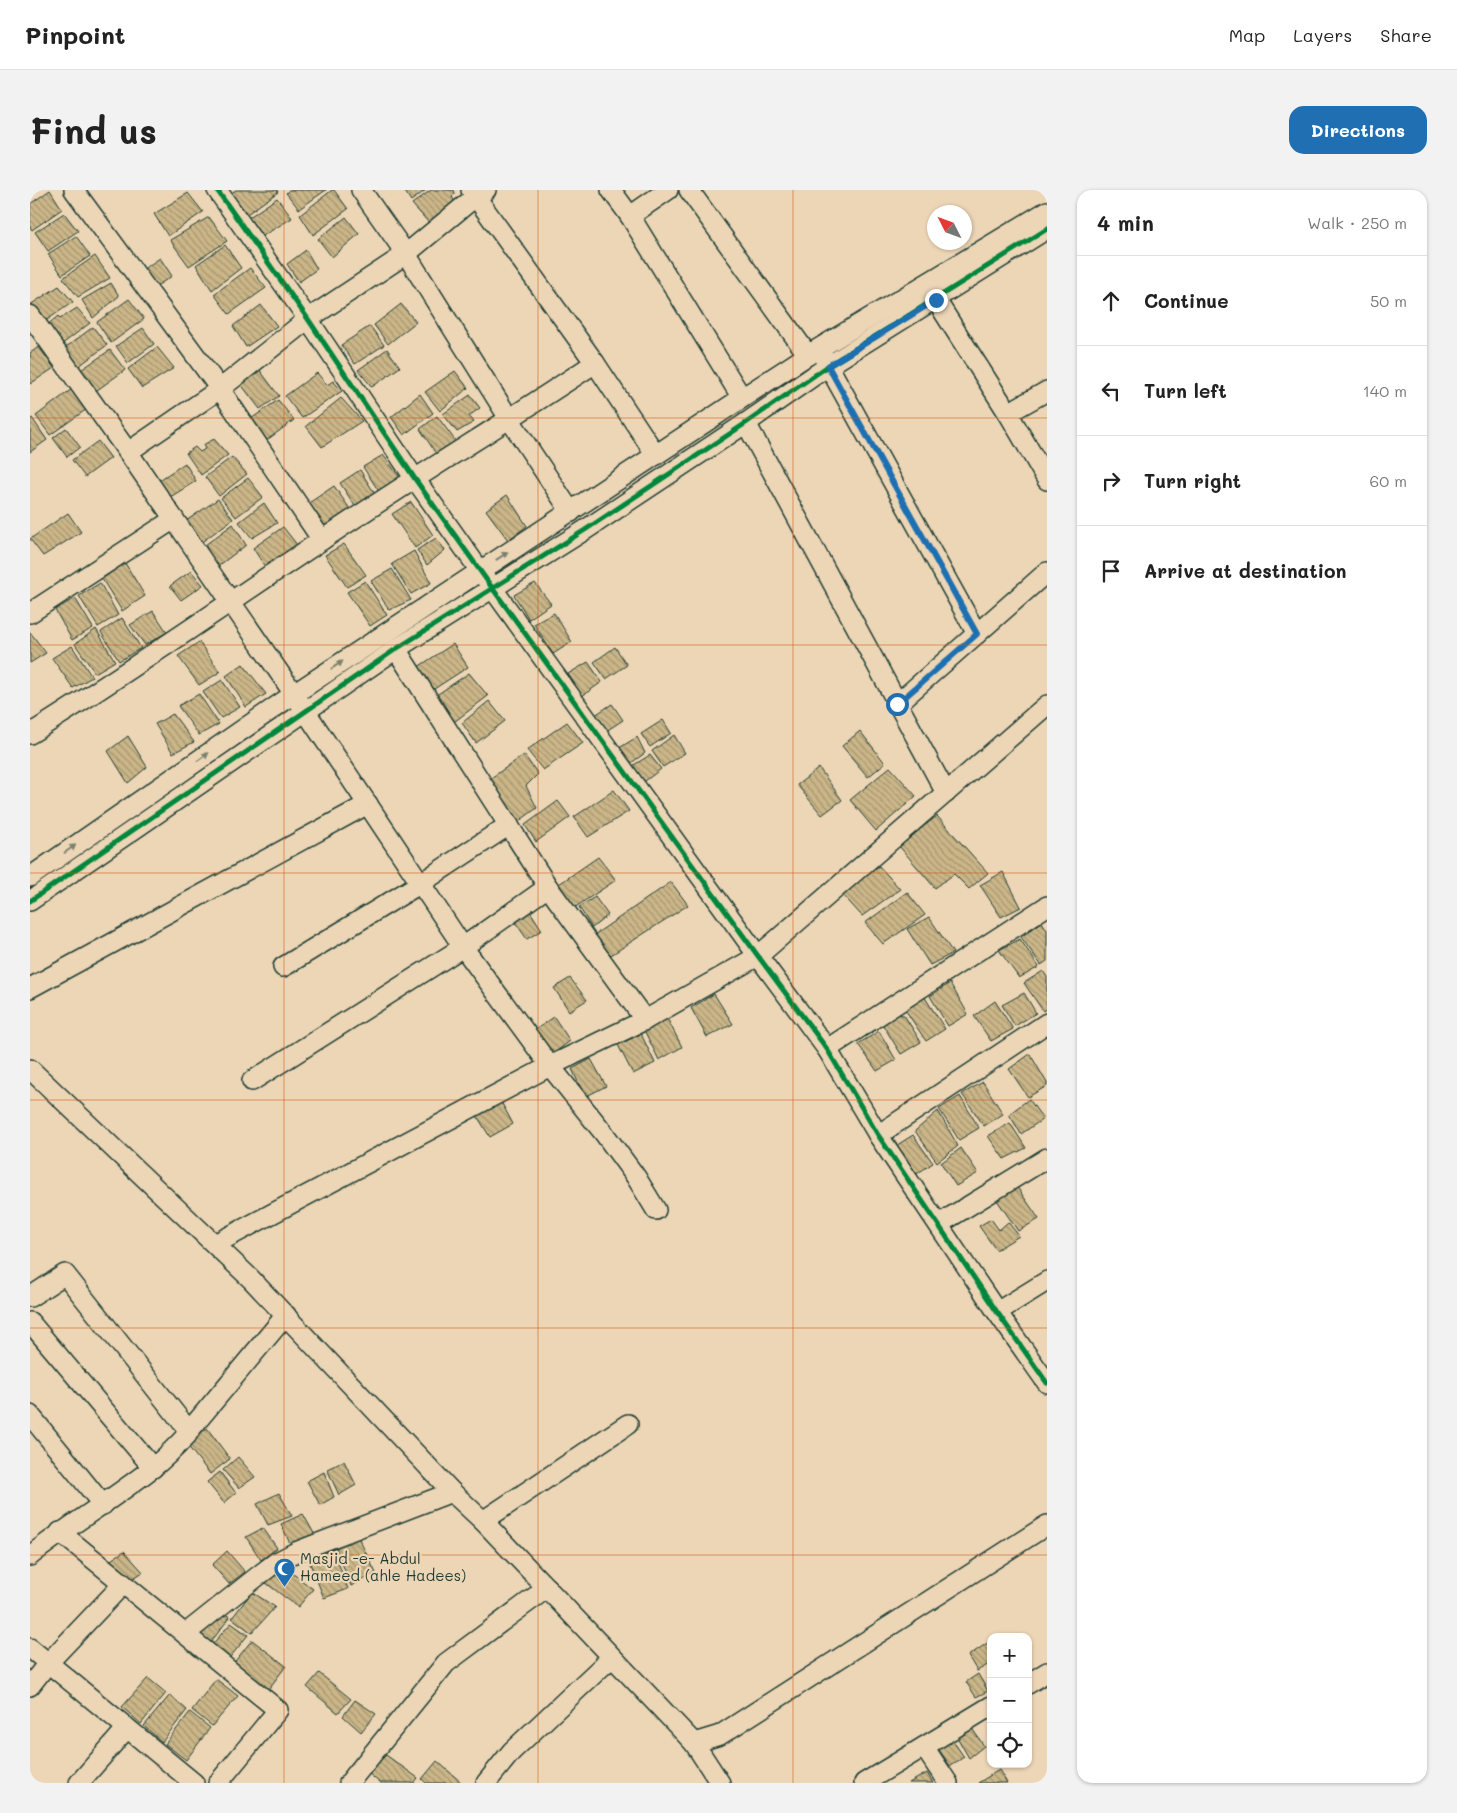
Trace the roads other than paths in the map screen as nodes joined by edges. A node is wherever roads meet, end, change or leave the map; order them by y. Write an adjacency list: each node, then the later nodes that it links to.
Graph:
1 (74, 190): 18 (street)
2 (217, 190): 14 (street)
3 (361, 190): 11 (street)
4 (611, 190): 9 (street)
5 (668, 190): 9 (street)
6 (689, 190): 15 (street)
7 (477, 192): 11 (street); 16 (street)
8 (1047, 211): 15 (street)
9 (630, 216): 20 (street)
10 (1047, 229): 12 (street)
11 (406, 254): 14 (street); 22 (street)
12 (936, 300): 17 (street); 21 (street)
13 (30, 315): 24 (street)
14 (308, 319): 18 (street); 26 (street)
15 (814, 351): 17 (street); 20 (street)
16 (595, 363): 22 (street); 25 (street)
17 (828, 366): 23 (street); 36 (street)
18 (220, 389): 24 (street); 30 (street)
19 (1047, 391): 21 (street)
20 (742, 398): 25 (street)
21 (1008, 413): 27 (street)
22 (510, 420): 26 (street); 28 (street)
23 (746, 423): 33 (street); 39 (street)
24 (128, 452): 29 (street)
25 (656, 455): 28 (street)
26 (415, 479): 30 (street); 31 (street)
27 (1047, 480)
28 (570, 512): 31 (street, one-way to 28)
29 (174, 519): 34 (street); 35 (street)
30 (322, 540): 34 (street)
31 (480, 570): 33 (street); 38 (street, one-way to 31)
32 (1047, 572): 36 (street)
33 (493, 589): 37 (street); 52 (street)
34 (230, 603): 38 (street); 42 (street)
35 (30, 613)
36 (977, 634): 39 (street)
37 (396, 649): 41 (street); 45 (street)
38 (294, 694): 41 (street); 46 (street, one-way to 38)
39 (897, 704): 43 (street)
40 (1047, 706): 43 (street)
41 (305, 710): 44 (street); 49 (street)
42 (30, 734)
43 (946, 793): 52 (street)
44 (368, 804): 47 (street); 54 (street)
45 (509, 825): 47 (street); 48 (street)
46 (30, 877)
47 (420, 883): 51 (street); 53 (street)
48 (548, 887): 51 (street); 55 (street)
49 (30, 901)
50 (1047, 906): 57 (street)
51 (463, 947): 58 (street); 60 (street)
52 (758, 956): 55 (street); 57 (street)
53 (283, 967)
54 (30, 988)
55 (645, 1020): 58 (street)
56 (1047, 1023): 61 (street)
57 (827, 1049): 61 (street)
58 (550, 1066): 63 (street); 65 (street)
59 (30, 1069): 65 (street)
60 (252, 1081)
61 (878, 1135): 64 (street)
62 (1047, 1158): 64 (street)
63 (656, 1210)
64 (939, 1224): 68 (street)
65 (215, 1244): 69 (street)
66 (1047, 1281): 68 (street)
67 (30, 1297): 74 (street)
68 (996, 1312): 71 (street)
69 (286, 1315): 74 (street); 76 (street)
70 (30, 1322): 75 (street)
71 (1047, 1382)
72 (30, 1415): 77 (street)
73 (628, 1424): 78 (street)
74 (189, 1431): 75 (street)
75 (153, 1468): 77 (street)
76 (452, 1492): 78 (street); 84 (street)
77 (103, 1505): 80 (street)
78 (483, 1521): 83 (street)
79 (1047, 1526): 91 (street)
80 (60, 1532): 81 (street); 82 (street)
81 (30, 1556)
82 (123, 1584): 84 (street); 87 (street)
83 (546, 1588): 86 (street); 96 (street)
84 (185, 1634): 95 (street)
85 (30, 1648): 87 (street)
86 (612, 1657): 91 (street); 97 (street)
87 (48, 1663): 88 (street); 90 (street)
88 (30, 1686)
89 (987, 1708): 92 (street)
90 (127, 1728): 93 (street); 94 (street)
91 (694, 1743): 98 (street)
92 (924, 1747): 99 (street); 100 (street)
93 (79, 1783)
94 (194, 1783)
95 (218, 1783)
96 (349, 1783)
97 (486, 1783)
98 (720, 1783)
99 (864, 1783)
100 (948, 1783)

